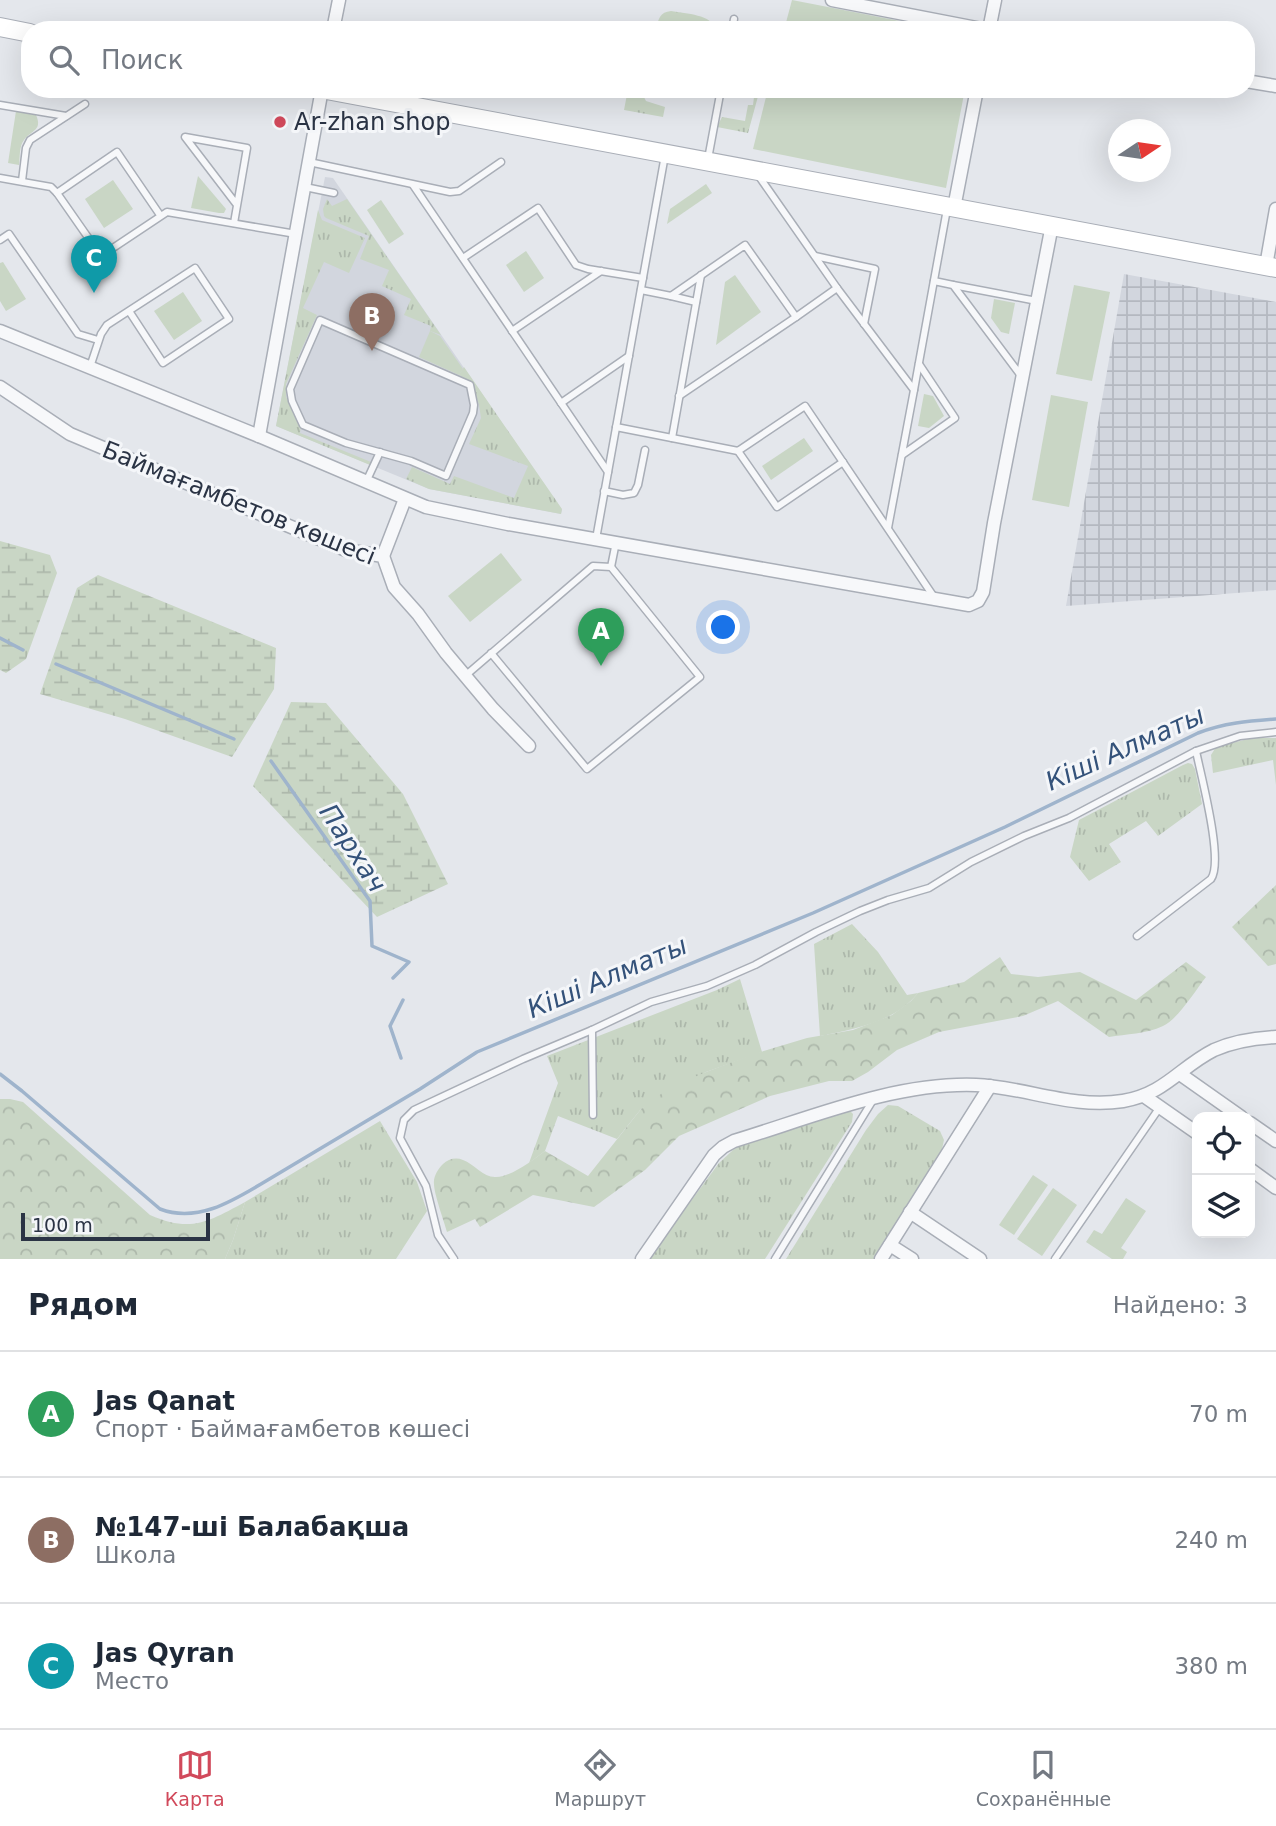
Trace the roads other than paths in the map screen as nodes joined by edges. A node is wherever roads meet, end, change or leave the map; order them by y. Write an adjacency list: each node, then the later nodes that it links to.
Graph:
1 (339, 0): 4 (street)
2 (832, 0): 5 (street)
3 (995, 0): 6 (street)
4 (335, 21)
5 (941, 21)
6 (990, 21)
7 (0, 27): 8 (street)
8 (21, 31)
9 (1255, 82): 10 (street)
10 (1276, 86)
11 (320, 98): 20 (street)
12 (370, 98): 18 (street)
13 (719, 98): 19 (lane)
14 (975, 98): 30 (street)
15 (85, 104): 17 (lane)
16 (0, 105): 17 (lane)
17 (66, 116): 24 (lane)
18 (665, 153): 19 (street); 42 (lane)
19 (708, 161): 22 (street)
20 (309, 162): 25 (lane); 26 (street)
21 (501, 162): 25 (lane)
22 (755, 170): 30 (street); 37 (lane)
23 (0, 178): 24 (lane)
24 (22, 181): 27 (lane)
25 (414, 185): 38 (lane)
26 (305, 187): 28 (lane); 35 (street)
27 (57, 192): 32 (lane); 32 (lane)
28 (334, 193)
29 (237, 205): 29 (lane); 33 (lane)
30 (951, 208): 34 (street); 43 (lane)
31 (1276, 209): 39 (street)
32 (160, 215): 33 (lane)
33 (234, 223): 35 (lane)
34 (1052, 225): 39 (street); 48 (street)
35 (296, 234): 65 (street)
36 (0, 240): 55 (lane)
37 (815, 256): 45 (lane); 52 (lane)
38 (463, 258): 40 (lane); 54 (lane)
39 (1271, 267)
40 (601, 271): 42 (lane); 54 (lane)
41 (701, 275): 47 (lane); 49 (lane); 51 (lane)
42 (643, 278): 46 (lane)
43 (934, 281): 44 (lane); 57 (lane)
44 (953, 285): 48 (lane); 59 (lane)
45 (837, 288): 51 (lane); 52 (lane)
46 (641, 290): 47 (lane); 56 (lane)
47 (671, 296): 49 (lane)
48 (1037, 301): 59 (street)
49 (696, 302): 62 (lane)
50 (129, 311): 50 (lane); 55 (lane)
51 (796, 317): 62 (lane)
52 (864, 324): 61 (lane)
53 (0, 331): 58 (street)
54 (512, 331): 63 (lane)
55 (98, 340): 58 (lane)
56 (629, 356): 63 (lane); 64 (lane)
57 (919, 364): 61 (lane); 70 (lane)
58 (90, 367): 65 (street)
59 (1023, 378): 81 (street)
60 (0, 387): 79 (street, Баймағамбетов көшесі)
61 (914, 390): 70 (lane)
62 (679, 396): 66 (lane)
63 (561, 403): 72 (lane)
64 (616, 427): 66 (lane); 72 (lane)
65 (259, 436): 73 (street)
66 (672, 438): 68 (lane)
67 (645, 450): 74 (lane)
68 (738, 451): 71 (lane); 71 (lane)
69 (380, 452): 69 (lane); 73 (lane)
70 (902, 455): 76 (lane)
71 (843, 462): 76 (lane)
72 (608, 472): 74 (lane)
73 (366, 482): 75 (street)
74 (604, 491): 77 (lane)
75 (405, 499): 77 (street); 79 (street)
76 (888, 528): 81 (lane)
77 (596, 539): 78 (street)
78 (617, 542): 80 (lane); 81 (street)
79 (383, 556): 83 (street, Баймағамбетов көшесі)
80 (611, 567): 82 (lane); 82 (lane)
81 (936, 600)
82 (491, 653): 83 (lane)
83 (465, 676): 85 (street, Баймағамбетов көшесі)
84 (1276, 732): 86 (lane)
85 (529, 746)
86 (1196, 751): 87 (lane); 88 (lane)
87 (1137, 936)
88 (592, 1030): 96 (lane); 104 (lane)
89 (1276, 1037): 90 (street)
90 (1180, 1073): 92 (street); 95 (street)
91 (990, 1086): 92 (street); 93 (street); 102 (street)
92 (1144, 1096): 94 (street)
93 (874, 1098): 105 (street); 106 (lane)
94 (1160, 1108): 98 (street); 110 (lane)
95 (1234, 1112)
96 (593, 1115)
97 (1255, 1126): 99 (street)
98 (1192, 1130)
99 (1276, 1141)
100 (1255, 1173): 101 (street)
101 (1276, 1188)
102 (911, 1212): 103 (street); 109 (street)
103 (890, 1245): 107 (street); 108 (street)
104 (454, 1259)
105 (642, 1259)
106 (775, 1259)
107 (881, 1259)
108 (912, 1259)
109 (980, 1259)
110 (1055, 1259)

